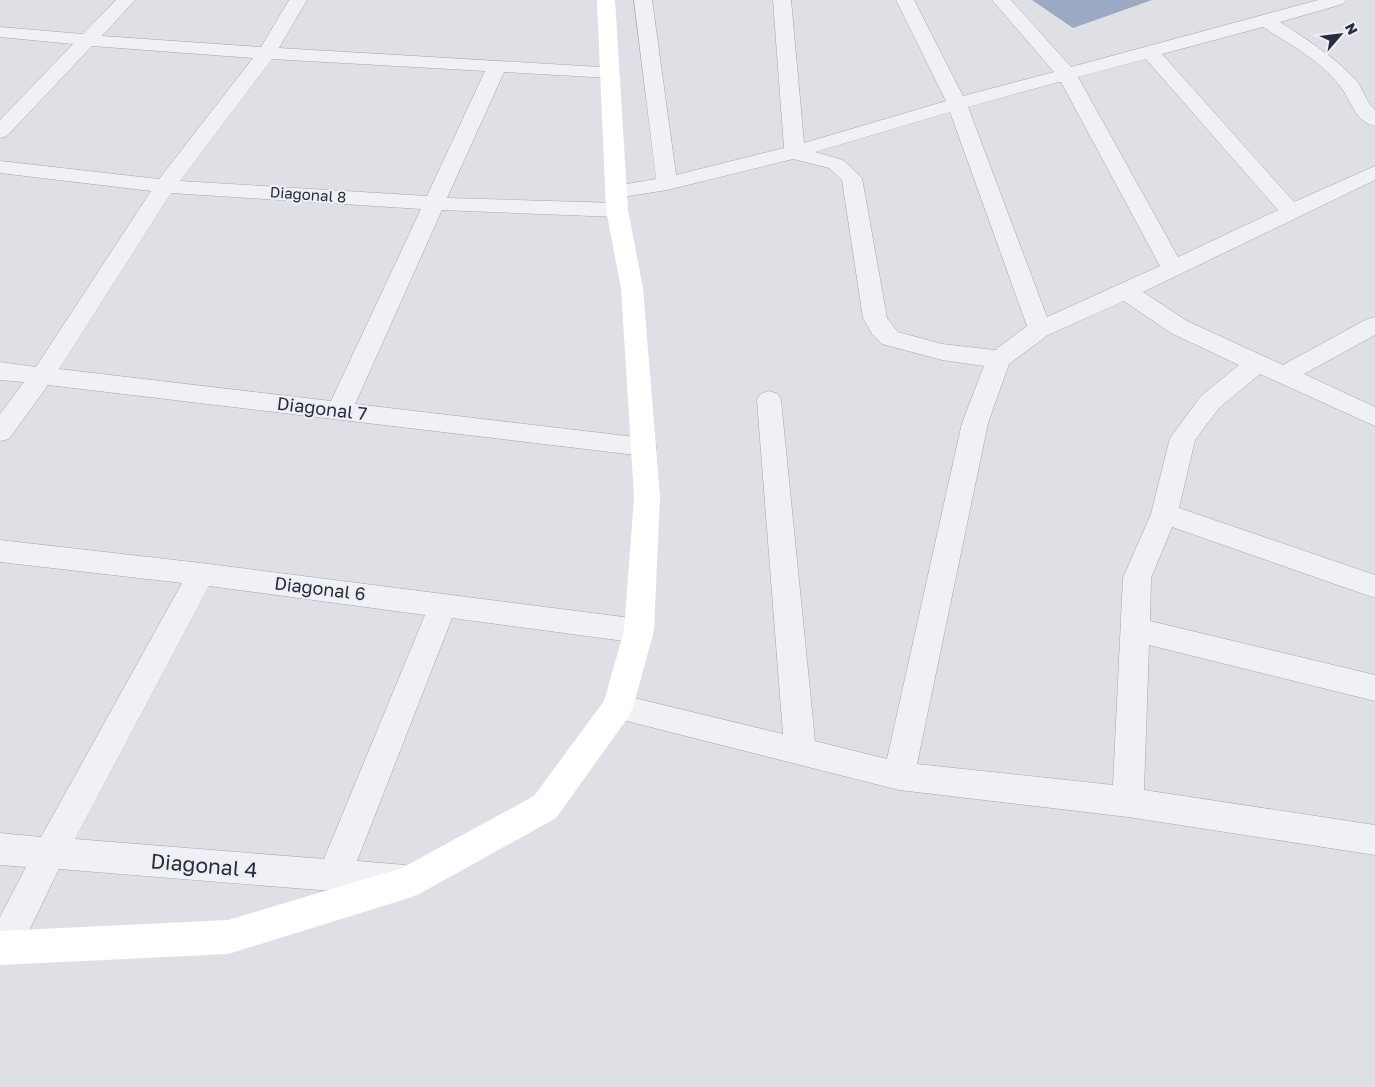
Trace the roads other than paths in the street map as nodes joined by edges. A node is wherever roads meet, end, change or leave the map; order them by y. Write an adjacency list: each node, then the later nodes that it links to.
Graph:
1 (126, 0): 11 (street)
2 (298, 0): 13 (street)
3 (606, 0): 15 (main road)
4 (643, 0): 23 (street)
5 (782, 0): 20 (street)
6 (905, 0): 17 (street)
7 (1000, 0): 16 (street)
8 (1337, 0): 9 (street, Diagonal 8)
9 (1266, 21): 12 (street, Diagonal 8); 18 (street)
10 (0, 32): 11 (street)
11 (88, 41): 13 (street); 19 (street)
12 (1149, 51): 16 (street, Diagonal 8); 27 (street)
13 (266, 54): 14 (street); 24 (street)
14 (497, 66): 15 (street); 26 (street)
15 (610, 72): 25 (main road)
16 (1067, 75): 17 (street, Diagonal 8); 28 (street)
17 (957, 104): 20 (street, Diagonal 8); 31 (street)
18 (1375, 120)
19 (0, 132)
20 (795, 153): 23 (street, Diagonal 8); 32 (street)
21 (0, 167): 24 (street, Diagonal 8)
22 (1368, 183): 27 (street)
23 (667, 184): 25 (street, Diagonal 8)
24 (165, 186): 26 (street, Diagonal 8); 36 (street)
25 (617, 201): 26 (street, Diagonal 8); 41 (main road)
26 (433, 203): 38 (street)
27 (1291, 212): 28 (street)
28 (1173, 269): 29 (street)
29 (1125, 291): 31 (street); 33 (street)
30 (1375, 325): 35 (street)
31 (1040, 329): 32 (street)
32 (1000, 360): 52 (street)
33 (1257, 363): 35 (street); 42 (street)
34 (0, 371): 36 (street, Diagonal 7)
35 (1284, 375): 39 (street)
36 (42, 376): 38 (street, Diagonal 7); 40 (street)
37 (769, 400): 51 (street)
38 (339, 411): 41 (street, Diagonal 7)
39 (1375, 417)
40 (0, 432)
41 (644, 447): 48 (main road)
42 (1164, 514): 45 (street); 47 (street)
43 (0, 551): 44 (street, Diagonal 6)
44 (201, 574): 46 (street, Diagonal 6); 56 (street)
45 (1375, 587)
46 (444, 605): 48 (street, Diagonal 6); 57 (street)
47 (1136, 630): 49 (street); 53 (street)
48 (639, 631): 50 (main road)
49 (1375, 688)
50 (618, 706): 51 (street); 58 (main road)
51 (800, 751): 52 (street)
52 (900, 776): 53 (street)
53 (1128, 802): 54 (street)
54 (1375, 840)
55 (0, 850): 56 (street, Diagonal 4)
56 (50, 853): 57 (street, Diagonal 4); 59 (street)
57 (334, 876): 58 (street, Diagonal 4)
58 (409, 882): 59 (main road)
59 (2, 947)

